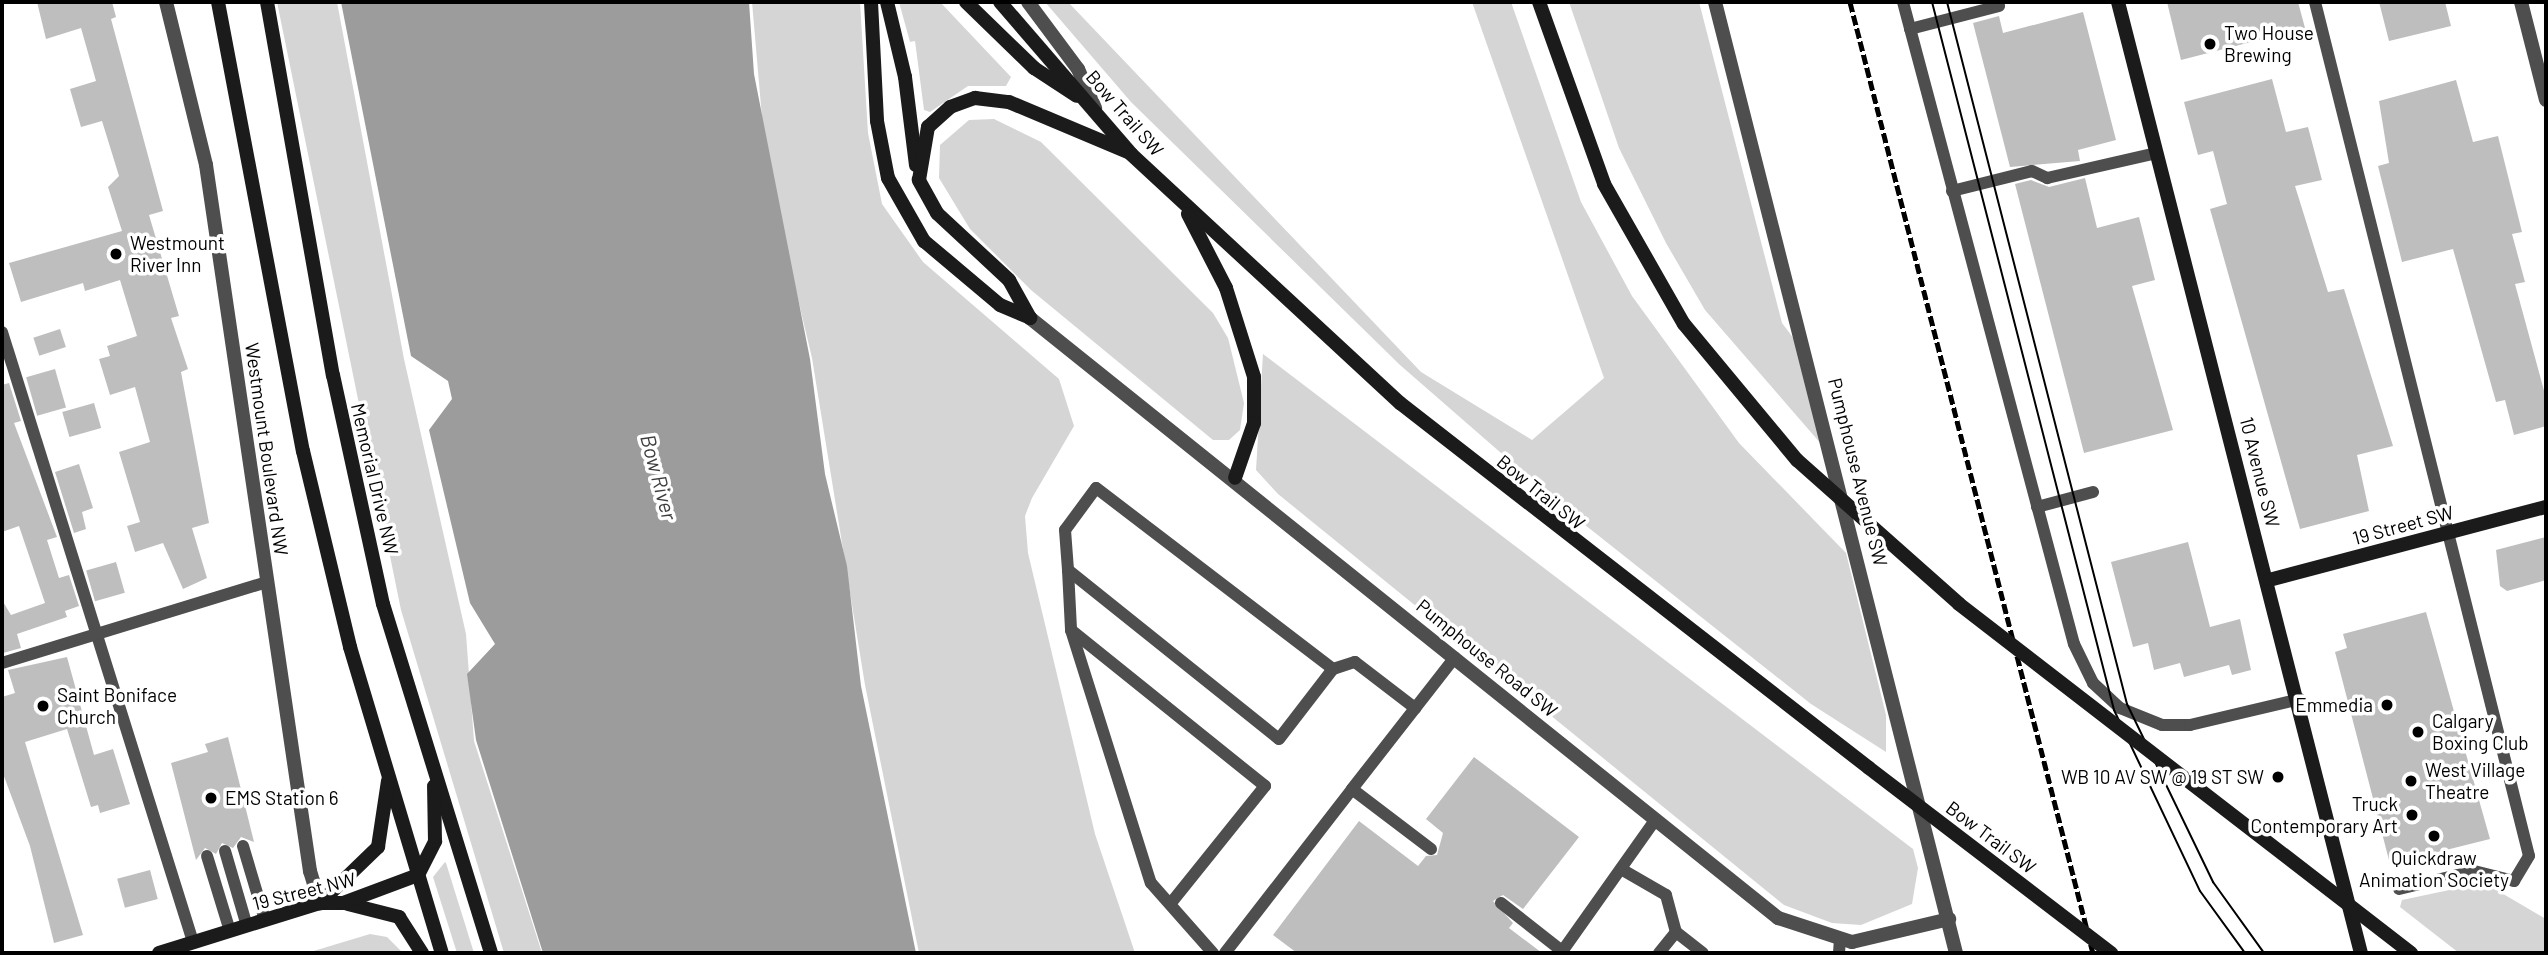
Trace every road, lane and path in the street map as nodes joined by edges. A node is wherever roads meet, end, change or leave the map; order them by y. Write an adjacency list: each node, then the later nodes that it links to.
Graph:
1 (166, 2): 33 (street, Westmount Boulevard NW)
2 (218, 2): 42 (main road)
3 (267, 2): 41 (main road, Memorial Drive NW)
4 (871, 2): 24 (main road)
5 (887, 2): 21 (main road)
6 (966, 2): 18 (main road)
7 (1000, 2): 18 (main road, Bow Trail SW)
8 (1028, 2): 18 (street)
9 (1539, 2): 75 (main road, bridge)
10 (1715, 2): 56 (street, Pumphouse Avenue SW)
11 (1903, 2): 16 (lane)
12 (2119, 2): 19 (main road, 10 Avenue SW)
13 (2315, 2): 30 (lane)
14 (2521, 2): 17 (street)
15 (1999, 6): 16 (lane)
16 (1910, 29): 22 (lane)
17 (2546, 100)
18 (1095, 108): 20 (main road, Bow Trail SW)
19 (2157, 153): 22 (lane); 32 (main road, 10 Avenue SW)
20 (1131, 154): 21 (main road); 23 (main road, Bow Trail SW)
21 (919, 180): 24 (main road)
22 (1952, 191): 28 (lane)
23 (1185, 207): 26 (main road); 73 (main road, Bow Trail SW, bridge)
24 (1030, 318): 26 (street, Pumphouse Road SW)
25 (2, 332): 35 (lane)
26 (1235, 478): 36 (street, Pumphouse Road SW)
27 (2093, 492): 28 (lane)
28 (2037, 507): 39 (lane)
29 (2546, 507): 30 (main road, 19 Street SW)
30 (2448, 533): 32 (main road, 19 Street SW); 51 (lane)
31 (1068, 570): 34 (lane); 38 (lane); 38 (lane)
32 (2269, 580): 39 (main road, 10 Avenue SW)
33 (267, 582): 35 (lane); 53 (street, Westmount Boulevard NW)
34 (1071, 630): 54 (lane); 54 (lane)
35 (94, 635): 37 (lane); 61 (lane)
36 (1455, 657): 40 (lane); 44 (street, Pumphouse Road SW)
37 (2, 663)
38 (1333, 669): 40 (lane)
39 (2300, 699): 74 (main road, 10 Avenue SW)
40 (1415, 708): 43 (lane)
41 (433, 768): 50 (main road); 67 (main road, Memorial Drive NW)
42 (388, 776): 50 (main road); 53 (main road)
43 (1352, 789): 46 (lane); 69 (lane)
44 (1656, 819): 49 (lane); 62 (street, Pumphouse Road SW)
45 (243, 846): 57 (lane)
46 (1431, 849)
47 (225, 851): 58 (lane)
48 (207, 856): 59 (lane)
49 (1621, 869): 60 (lane); 63 (lane)
50 (418, 875): 52 (main road, 19 Street NW); 66 (main road)
51 (2399, 889)
52 (343, 903): 53 (main road, 19 Street NW); 65 (main road)
53 (320, 904): 57 (main road, 19 Street NW)
54 (1170, 904): 68 (lane)
55 (1501, 904): 63 (lane)
56 (1948, 919): 62 (street, Pumphouse Road SW); 72 (street, Pumphouse Avenue SW)
57 (265, 920): 58 (main road, 19 Street NW)
58 (247, 926): 59 (main road, 19 Street NW)
59 (230, 931): 61 (main road, 19 Street NW)
60 (1676, 932): 70 (lane); 71 (lane)
61 (193, 943): 64 (main road, 19 Street NW)
62 (1840, 947)
63 (1562, 952)
64 (159, 953)
65 (422, 953)
66 (442, 953)
67 (491, 953)
68 (1213, 953)
69 (1225, 953)
70 (1659, 953)
71 (1703, 953)
72 (1956, 953)
73 (2111, 953)
74 (2361, 953)
75 (2411, 953)

